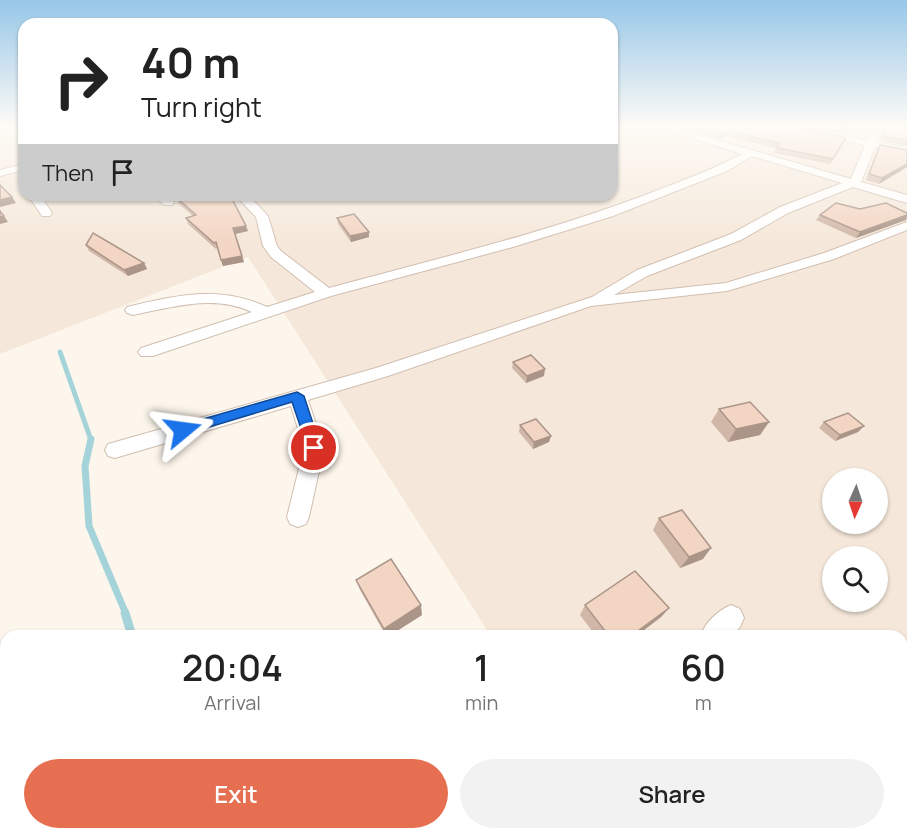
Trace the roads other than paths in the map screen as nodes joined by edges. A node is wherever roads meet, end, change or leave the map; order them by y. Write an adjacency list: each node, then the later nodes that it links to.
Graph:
1 (729, 165): 10 (street)
2 (797, 165): 4 (street)
3 (862, 165): 4 (street)
4 (855, 182): 5 (street); 11 (street)
5 (907, 199)
6 (38, 201): 8 (street)
7 (247, 201): 10 (street)
8 (46, 213)
9 (907, 226): 11 (street)
10 (326, 293): 13 (street)
11 (589, 302): 15 (street)
12 (133, 310): 13 (street)
13 (266, 313): 14 (street)
14 (147, 352)
15 (297, 396): 16 (street); 17 (street)
16 (115, 450)
17 (298, 517)

